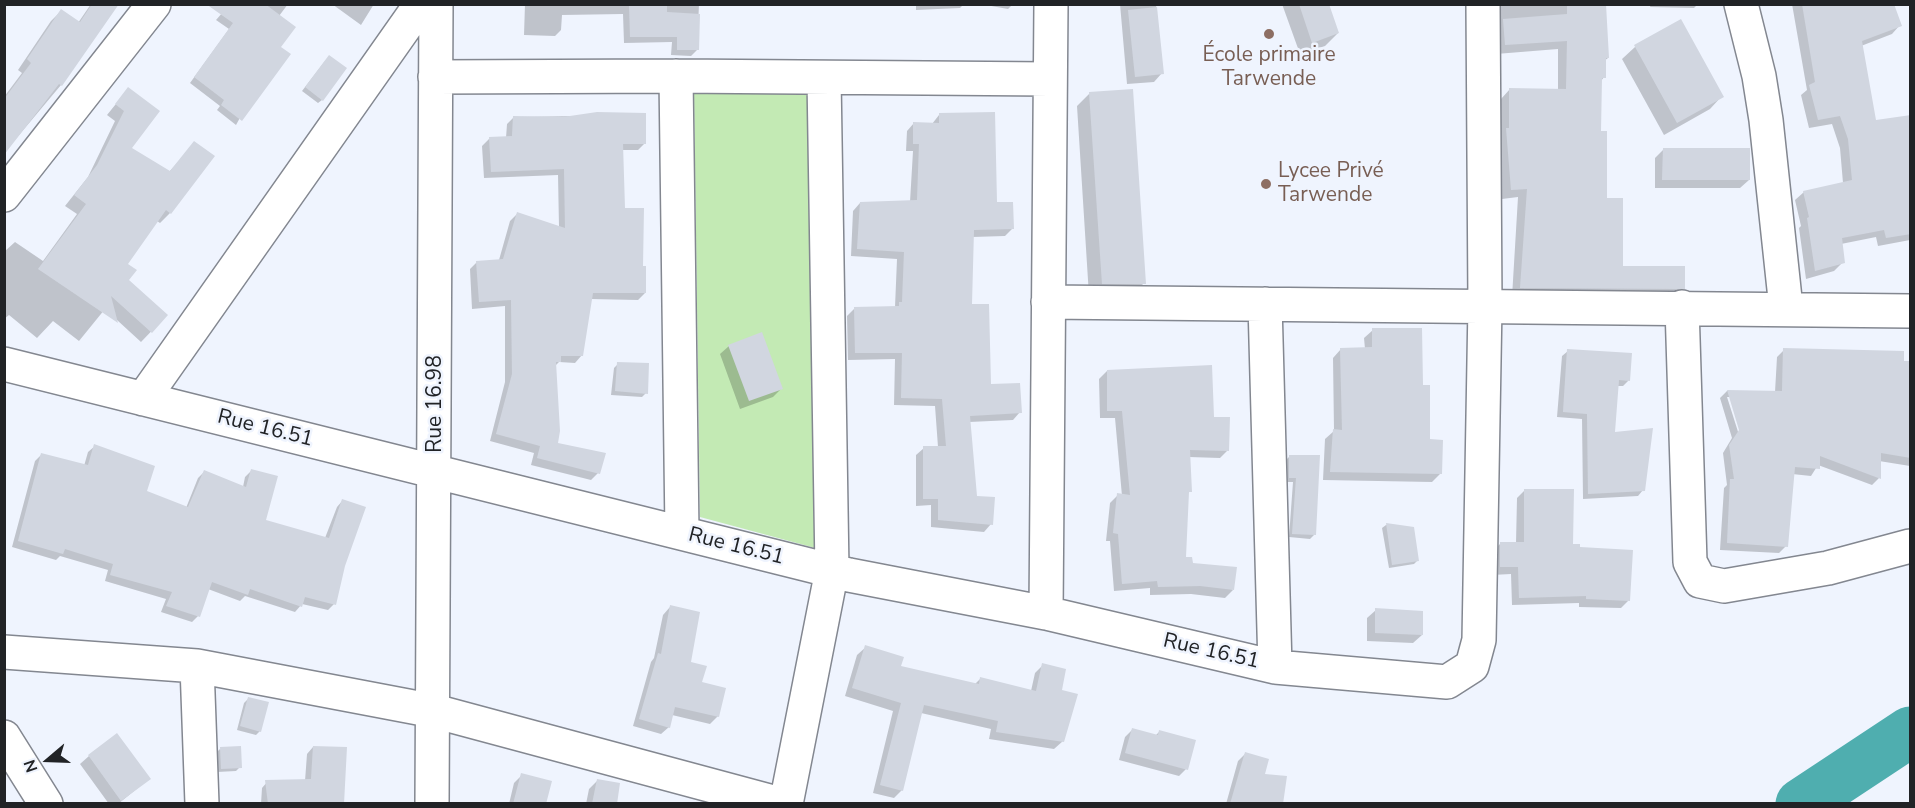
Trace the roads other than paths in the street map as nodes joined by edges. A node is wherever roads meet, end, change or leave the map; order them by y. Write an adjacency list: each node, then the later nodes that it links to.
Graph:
1 (154, 4): 11 (street)
2 (421, 4): 19 (street)
3 (436, 4): 8 (street, Rue 16.98)
4 (1051, 4): 10 (street)
5 (1482, 4): 14 (street)
6 (1741, 4): 16 (street)
7 (676, 76): 8 (street); 9 (street); 21 (street)
8 (435, 77): 20 (street, Rue 16.98)
9 (824, 78): 10 (street); 23 (street)
10 (1050, 79): 12 (street)
11 (4, 195)
12 (1048, 302): 13 (street); 24 (street)
13 (1265, 304): 14 (street); 27 (street)
14 (1485, 304): 15 (street); 27 (street, Rue 16.51)
15 (1682, 307): 16 (street); 22 (street)
16 (1786, 308): 17 (street)
17 (1911, 311)
18 (4, 364): 19 (street, Rue 16.51)
19 (143, 399): 20 (street, Rue 16.51)
20 (436, 471): 21 (street, Rue 16.51); 28 (street, Rue 16.98)
21 (682, 533): 23 (street, Rue 16.51)
22 (1911, 546)
23 (832, 570): 24 (street, Rue 16.51); 34 (street)
24 (1046, 613): 27 (street, Rue 16.51)
25 (4, 652): 26 (street)
26 (197, 666): 28 (street); 31 (street)
27 (1275, 667)
28 (434, 711): 32 (street, Rue 16.98); 33 (street)
29 (4, 737): 30 (street)
30 (46, 804)
31 (202, 804)
32 (432, 804)
33 (780, 804)
34 (786, 804)

